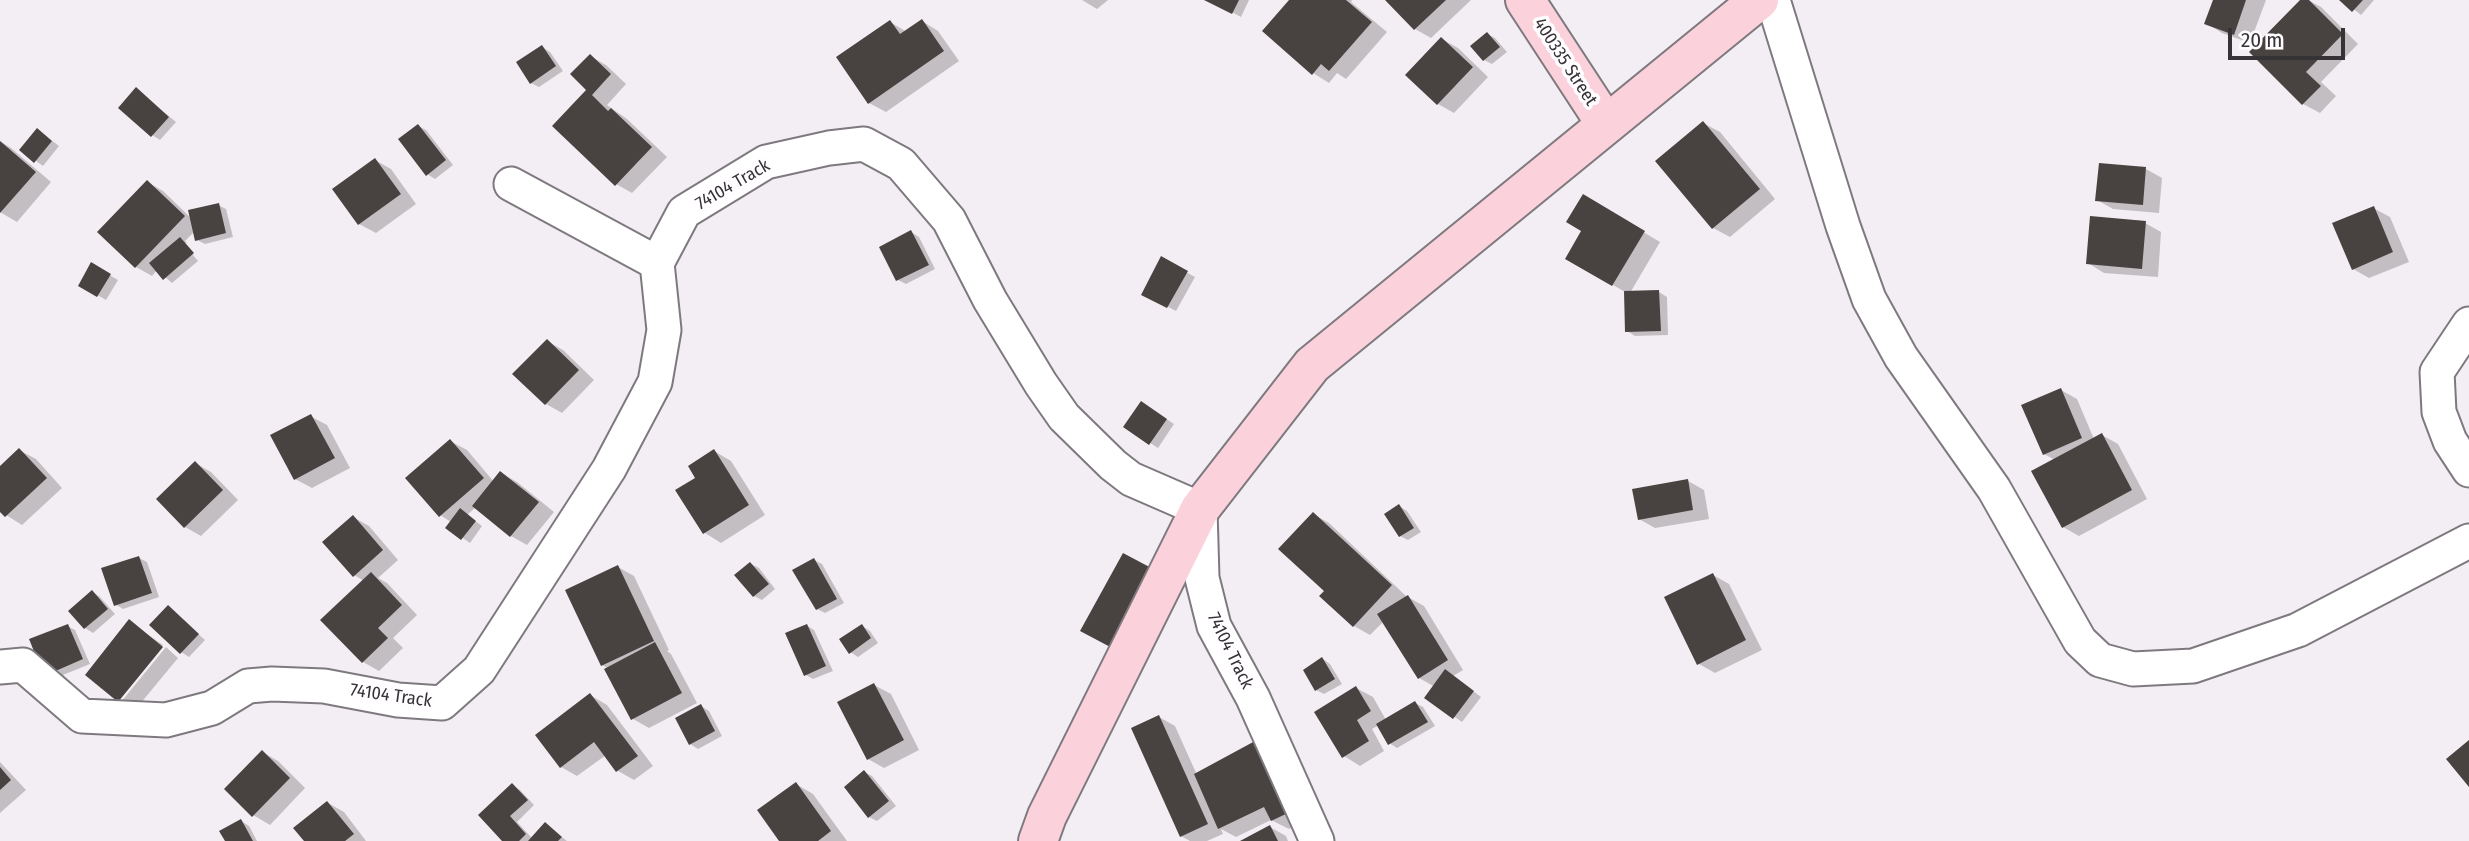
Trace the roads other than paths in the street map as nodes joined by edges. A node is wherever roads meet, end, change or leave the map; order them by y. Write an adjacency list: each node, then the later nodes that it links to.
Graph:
1 (1525, 0): 4 (street, 400335 Street)
2 (1759, 0): 4 (street)
3 (1773, 0): 10 (street)
4 (1606, 124): 9 (street)
5 (512, 184): 6 (street)
6 (657, 263): 9 (street, 74104 Track); 11 (street, 74104 Track)
7 (2469, 324): 8 (street)
8 (2469, 470)
9 (1200, 509): 12 (street); 13 (street, 74104 Track)
10 (2469, 541)
11 (0, 667)
12 (1038, 841)
13 (1317, 841)

